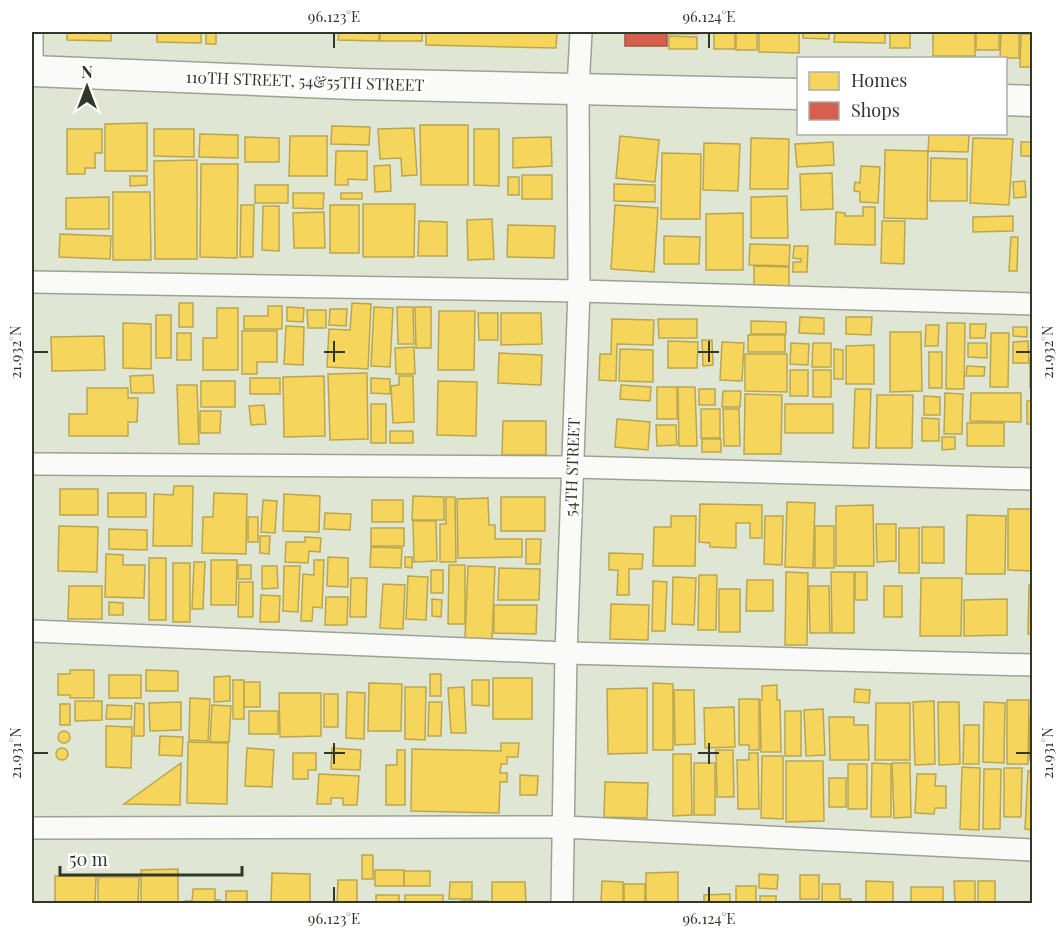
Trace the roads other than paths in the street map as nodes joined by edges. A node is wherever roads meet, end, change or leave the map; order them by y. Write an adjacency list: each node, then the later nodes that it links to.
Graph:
1 (32, 32): 3 (street)
2 (581, 32): 4 (street, 54TH STREET)
3 (32, 71): 4 (main road, 110TH STREET, 54&55TH STREET)
4 (578, 88): 5 (main road, 110TH STREET, 54&55TH STREET); 9 (street, 54TH STREET)
5 (797, 94)
6 (1007, 100): 7 (main road)
7 (1032, 101)
8 (32, 282): 9 (street)
9 (579, 291): 10 (street); 12 (street, 54TH STREET)
10 (1032, 304)
11 (32, 464): 12 (street)
12 (572, 467): 13 (street); 15 (street, 54TH STREET)
13 (1032, 479)
14 (32, 631): 15 (street)
15 (566, 653): 16 (street); 17 (street, 54TH STREET)
16 (1032, 665)
17 (564, 827): 18 (street); 19 (street); 20 (street, 54TH STREET)
18 (32, 828)
19 (1032, 850)
20 (562, 903)

